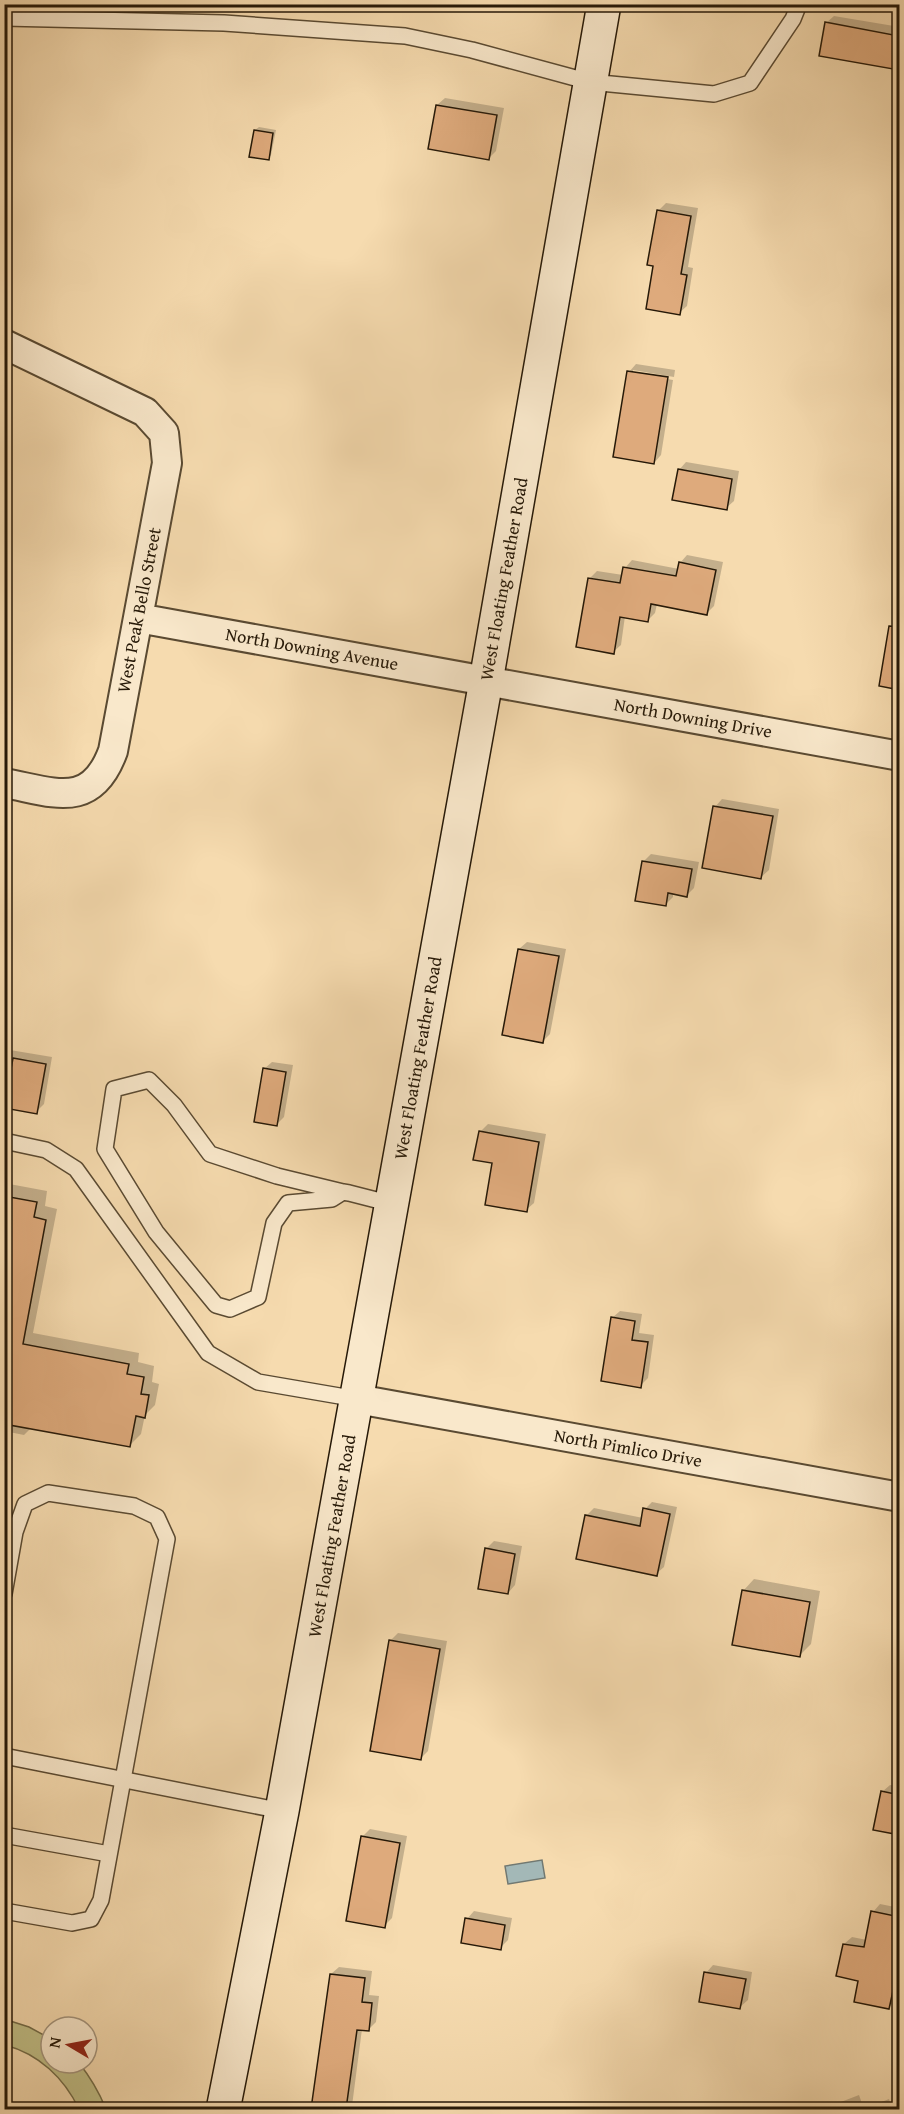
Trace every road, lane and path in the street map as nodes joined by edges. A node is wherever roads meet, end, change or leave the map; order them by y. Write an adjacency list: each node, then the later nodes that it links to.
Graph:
1 (604, 4): 4 (main road, West Floating Feather Road)
2 (799, 4): 4 (lane)
3 (4, 18): 4 (lane)
4 (590, 82): 7 (main road, West Floating Feather Road)
5 (4, 344): 6 (street, West Peak Bello Street)
6 (138, 618): 7 (street, North Downing Avenue); 9 (street, West Peak Bello Street)
7 (486, 681): 8 (street, North Downing Drive); 12 (main road, West Floating Feather Road)
8 (900, 756)
9 (4, 783)
10 (4, 1141): 13 (lane)
11 (343, 1192): 11 (lane); 12 (lane)
12 (392, 1203): 13 (main road, West Floating Feather Road)
13 (357, 1399): 14 (street, North Pimlico Drive); 18 (main road, West Floating Feather Road)
14 (900, 1497)
15 (4, 1594): 17 (lane)
16 (4, 1756): 17 (lane)
17 (123, 1779): 18 (lane); 20 (lane)
18 (282, 1811): 22 (main road, West Floating Feather Road)
19 (4, 1835): 20 (lane)
20 (109, 1854): 21 (lane)
21 (4, 1911)
22 (223, 2109)

